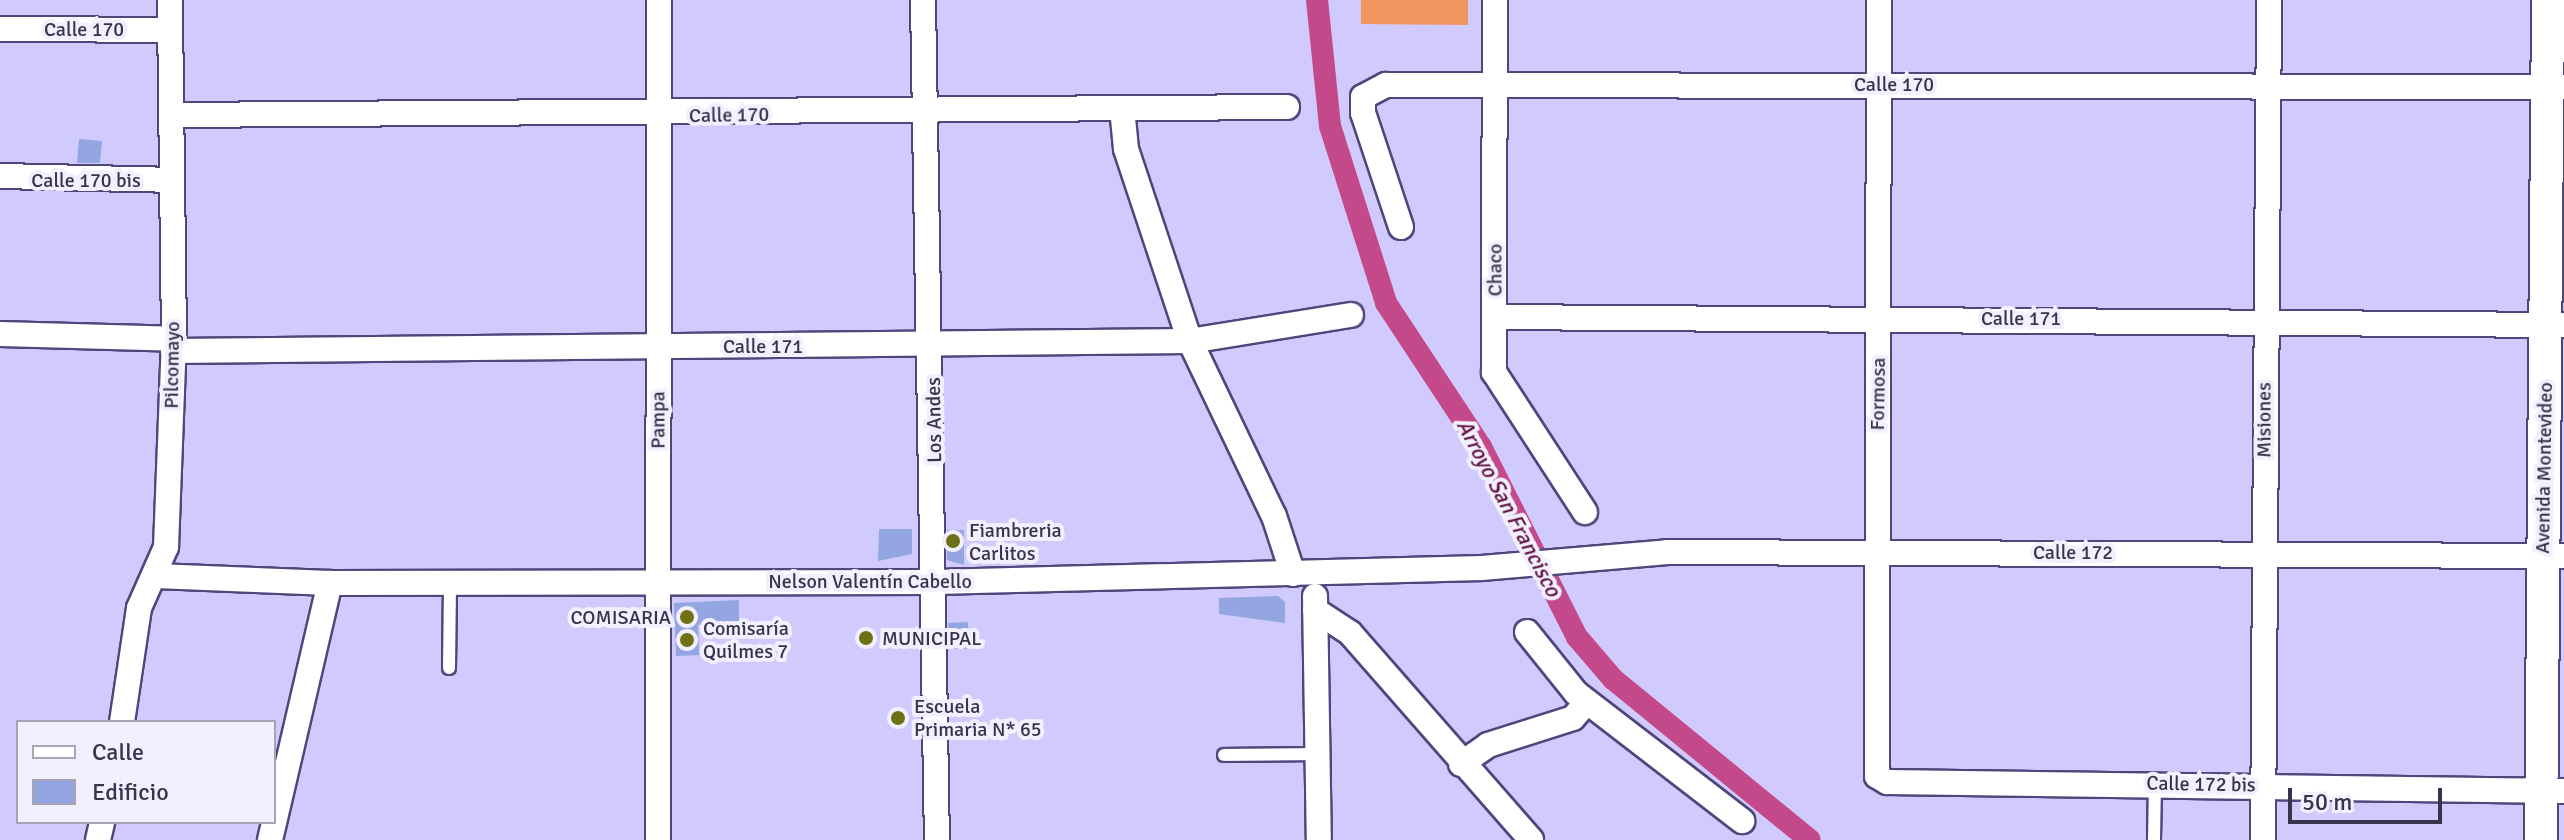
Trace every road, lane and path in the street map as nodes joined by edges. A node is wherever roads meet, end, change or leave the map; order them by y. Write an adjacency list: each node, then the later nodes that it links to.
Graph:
1 (170, 0): 9 (street, Pilcomayo)
2 (659, 0): 18 (street, Pampa)
3 (923, 0): 16 (street, Los Andes)
4 (1495, 0): 10 (street, Chaco)
5 (1879, 0): 11 (street, Formosa)
6 (2269, 0): 13 (street, Misiones)
7 (2548, 0): 12 (street, Avenida Montevideo)
8 (0, 29): 9 (street, Calle 170)
9 (169, 30): 17 (street, Pilcomayo)
10 (1494, 83): 11 (street, Calle 170); 21 (street, Calle 170); 23 (street, Chaco)
11 (1878, 84): 13 (street, Calle 170); 24 (street, Formosa)
12 (2556, 87): 13 (street, Calle 170); 26 (street, Avenida Montevideo)
13 (2269, 88): 25 (street, Misiones)
14 (1287, 107): 15 (street, Calle 170)
15 (1122, 108): 16 (street, Calle 170); 28 (street)
16 (924, 112): 18 (street, Calle 170); 30 (street, Los Andes)
17 (171, 115): 18 (street, Calle 170); 20 (street, Pilcomayo)
18 (661, 116): 31 (street, Pampa)
19 (0, 176): 20 (street, Calle 170 bis)
20 (172, 180): 29 (street, Pilcomayo)
21 (1401, 227)
22 (1351, 315): 28 (street, Calle 171)
23 (1495, 317): 24 (street, Calle 171); 32 (street, Chaco)
24 (1879, 318): 25 (street, Calle 171); 33 (street, Formosa)
25 (2265, 320): 26 (street, Calle 171); 34 (street, Misiones)
26 (2555, 324): 35 (street, Avenida Montevideo)
27 (0, 334): 29 (street, Calle 171)
28 (1190, 341): 30 (street, Calle 171); 37 (street)
29 (173, 345): 31 (street, Calle 171); 38 (street, Pilcomayo)
30 (933, 345): 31 (street, Calle 171); 41 (street, Los Andes)
31 (659, 347): 39 (street, Pampa)
32 (1585, 512)
33 (1874, 551): 34 (street, Calle 172); 36 (street, Calle 172); 51 (street, Formosa)
34 (2263, 554): 35 (street, Calle 172); 53 (street, Misiones)
35 (2553, 556): 54 (street, Avenida Montevideo)
36 (1582, 558): 37 (street, Nelson Valentín Cabello)
37 (1303, 574): 41 (street, Nelson Valentín Cabello); 43 (street)
38 (156, 576): 42 (street, Nelson Valentín Cabello); 47 (street, Pilcomayo)
39 (657, 580): 40 (street, Nelson Valentín Cabello); 41 (street, Nelson Valentín Cabello); 57 (street, Pampa)
40 (450, 582): 42 (street, Nelson Valentín Cabello); 45 (lane)
41 (936, 582): 58 (street, Los Andes)
42 (330, 583): 55 (street)
43 (1315, 610): 48 (street); 50 (street)
44 (1527, 632): 46 (street)
45 (449, 668)
46 (1587, 702): 50 (street); 56 (street)
47 (122, 720)
48 (1317, 754): 49 (lane); 59 (street)
49 (1224, 755)
50 (1461, 764): 60 (street)
51 (1887, 782): 52 (street, Calle 172 bis)
52 (2155, 784): 53 (street, Calle 172 bis); 61 (lane)
53 (2265, 785): 54 (street, Calle 172 bis); 62 (street, Misiones)
54 (2553, 791): 63 (street, Avenida Montevideo)
55 (276, 814)
56 (1742, 821)
57 (658, 840)
58 (937, 840)
59 (1319, 840)
60 (1531, 840)
61 (2154, 840)
62 (2263, 840)
63 (2541, 840)

